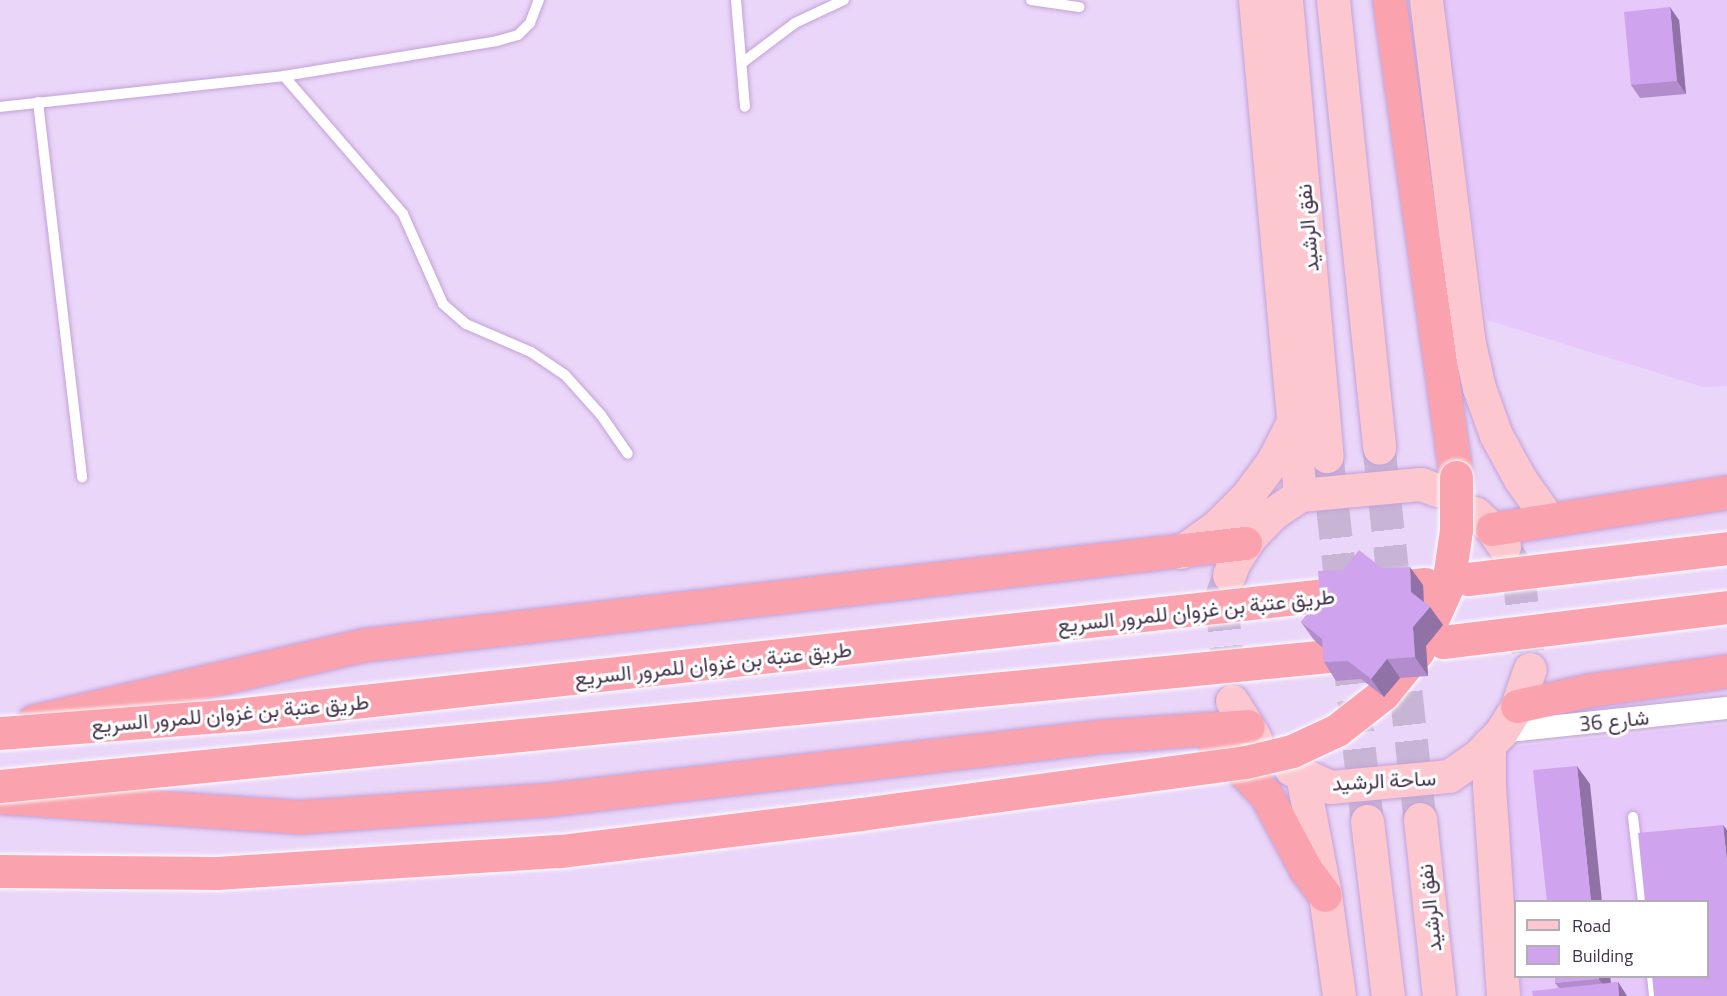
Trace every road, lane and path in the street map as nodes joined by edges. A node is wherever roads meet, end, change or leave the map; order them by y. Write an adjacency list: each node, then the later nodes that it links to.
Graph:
1 (539, 0): 12 (lane)
2 (736, 0): 11 (lane)
3 (844, 0): 11 (lane)
4 (1031, 0): 10 (lane)
5 (1256, 0): 16 (main road)
6 (1286, 0): 19 (main road, نفق الرشيد)
7 (1333, 0): 17 (main road)
8 (1389, 0): 47 (highway, bridge)
9 (1426, 0): 24 (main road)
10 (1078, 7)
11 (742, 63): 15 (lane)
12 (284, 76): 13 (lane); 18 (lane)
13 (38, 102): 14 (lane); 20 (lane)
14 (0, 106)
15 (745, 107)
16 (1293, 422): 23 (main road); 28 (main road)
17 (1379, 448)
18 (628, 454)
19 (1327, 456)
20 (82, 477)
21 (1437, 490): 23 (main road)
22 (1727, 492): 24 (highway)
23 (1300, 495): 26 (main road)
24 (1549, 520): 25 (highway)
25 (1490, 529)
26 (1245, 543): 28 (highway); 29 (main road)
27 (1727, 548): 30 (highway, bridge)
28 (1180, 552): 41 (highway)
29 (1229, 574)
30 (1468, 579)
31 (1425, 584): 41 (highway, طريق عتبة بن غزوان للمرور السريع, bridge)
32 (1727, 607): 33 (highway, bridge)
33 (1443, 642)
34 (1396, 648): 42 (highway, bridge)
35 (1530, 669): 39 (main road, ساحة الرشيد)
36 (1727, 671): 39 (highway)
37 (1727, 708): 39 (street, شارع 36)
38 (1245, 722): 40 (highway)
39 (1503, 727): 48 (main road, ساحة الرشيد); 54 (main road)
40 (1176, 730): 43 (highway); 48 (highway)
41 (0, 731)
42 (0, 786)
43 (0, 797)
44 (1633, 818): 49 (lane)
45 (1420, 819): 53 (main road, نفق الرشيد)
46 (1367, 821): 52 (main road)
47 (0, 871)
48 (1325, 895): 51 (main road)
49 (1643, 900)
50 (1652, 978): 55 (lane)
51 (1340, 996)
52 (1388, 996)
53 (1439, 996)
54 (1503, 996)
55 (1654, 996)

